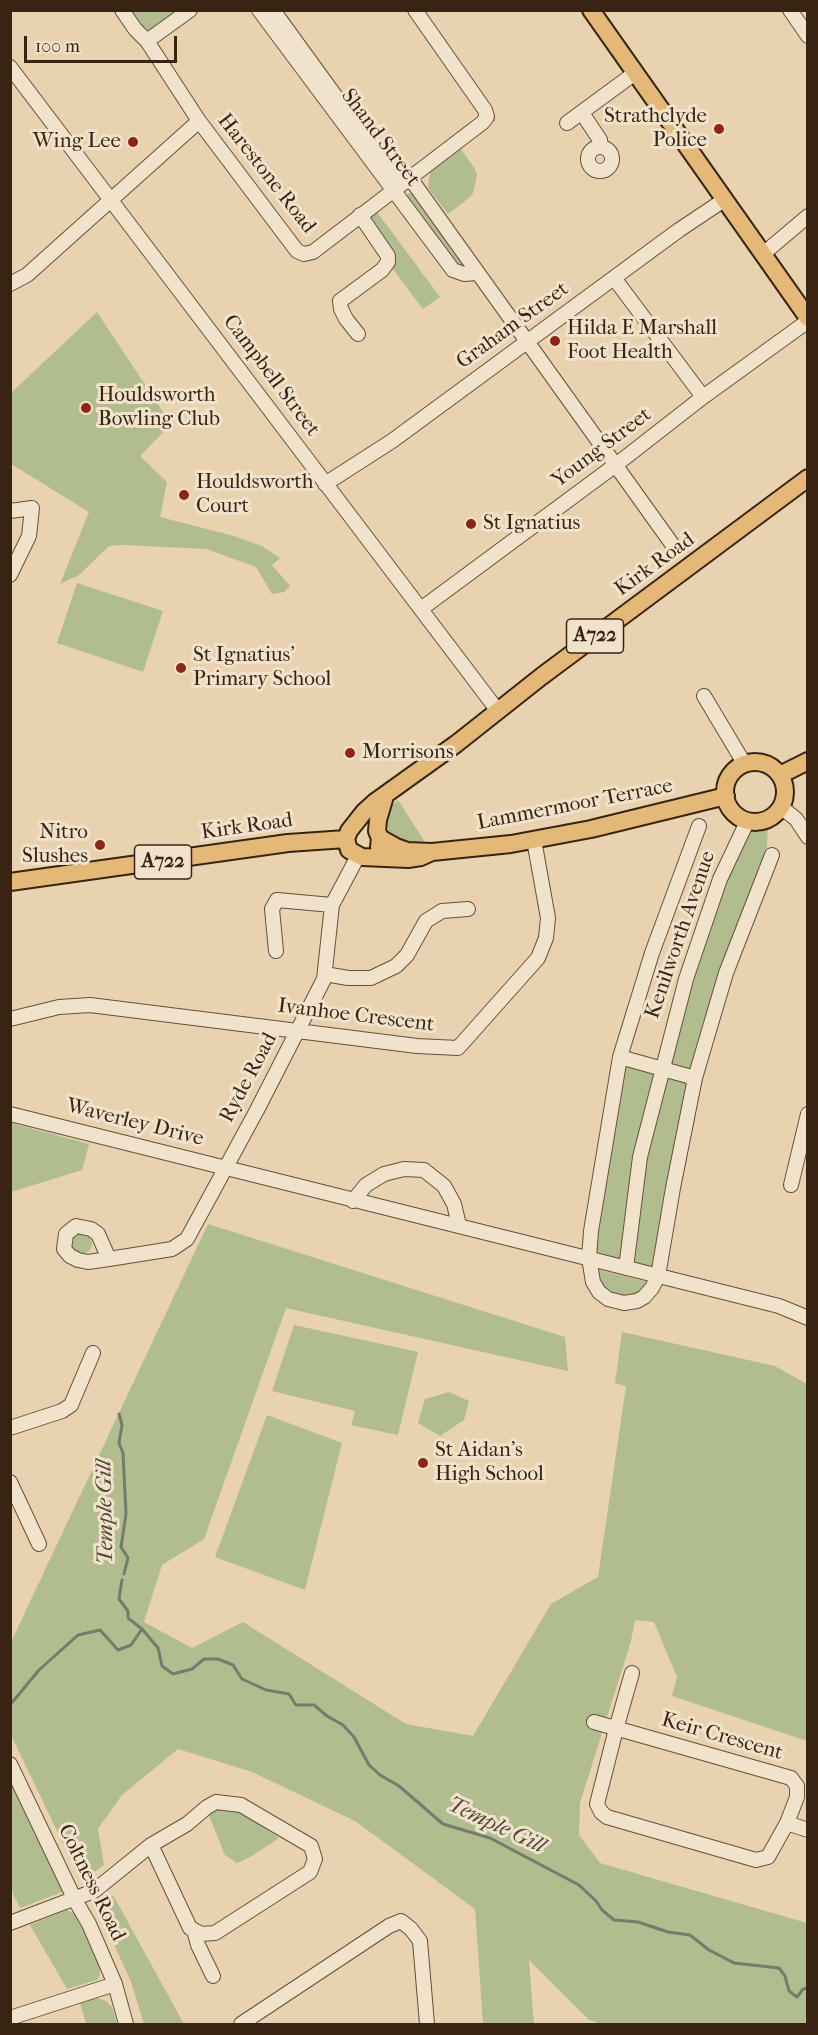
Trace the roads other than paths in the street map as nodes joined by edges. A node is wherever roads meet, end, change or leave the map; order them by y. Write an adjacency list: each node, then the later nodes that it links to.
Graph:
1 (122, 10): 9 (street, Harestone Road)
2 (190, 10): 9 (street)
3 (259, 10): 16 (street, Shand Street)
4 (273, 10): 16 (street, Shand Street)
5 (415, 10): 16 (street, Harestone Road)
6 (591, 10): 11 (main road)
7 (790, 10): 8 (street)
8 (807, 36)
9 (147, 41): 13 (street, Harestone Road)
10 (10, 67): 17 (street, Campbell Street)
11 (635, 74): 12 (street); 18 (main road)
12 (582, 113): 14 (street); 15 (street)
13 (199, 121): 17 (street); 19 (street, Harestone Road)
14 (567, 123)
15 (602, 147)
16 (401, 184): 19 (street, Harestone Road); 22 (street, Shand Street); 22 (street, Shand Street)
17 (111, 200): 24 (street); 31 (street, Campbell Street)
18 (724, 200): 21 (main road); 23 (street, Graham Street)
19 (360, 214): 26 (street)
20 (807, 216): 21 (street)
21 (763, 254): 25 (main road)
22 (477, 273): 27 (street, Shand Street)
23 (614, 278): 27 (street, Graham Street); 28 (street)
24 (10, 284)
25 (807, 320): 28 (street, Young Street)
26 (358, 334)
27 (526, 342): 29 (street, Shand Street); 31 (street, Graham Street)
28 (703, 397): 29 (street, Young Street)
29 (617, 465): 33 (street, Shand Street); 35 (street, Young Street)
30 (807, 478): 37 (main road, Kirk Road / A722)
31 (325, 484): 35 (street, Campbell Street)
32 (10, 511): 34 (street)
33 (672, 544)
34 (10, 575)
35 (421, 609): 37 (street, Campbell Street)
36 (704, 696): 39 (street)
37 (498, 711): 41 (main road, Kirk Road / A722)
38 (807, 761): 40 (main road)
39 (744, 764): 40 (main road); 42 (main road)
40 (780, 775): 43 (main road)
41 (385, 796): 46 (main road, Kirk Road / A722); 47 (main road)
42 (726, 796): 44 (main road); 49 (main road, Lammermoor Terrace)
43 (781, 807): 44 (main road); 48 (street)
44 (753, 821): 61 (street, Kenilworth Avenue)
45 (699, 826): 60 (street, Kenilworth Avenue)
46 (349, 833): 47 (main road, Kirk Road / A722); 52 (main road); 53 (main road, Kirk Road / A722)
47 (379, 834): 50 (main road, Lammermoor Terrace); 52 (main road)
48 (807, 837)
49 (534, 840): 50 (main road, Lammermoor Terrace); 59 (street, Ivanhoe Crescent)
50 (432, 852): 52 (main road, Lammermoor Terrace)
51 (772, 855): 62 (street)
52 (364, 856): 54 (street, Ryde Road)
53 (10, 882)
54 (332, 905): 56 (street); 57 (street, Ryde Road)
55 (468, 909): 57 (street)
56 (276, 951)
57 (325, 974): 59 (street, Ryde Road)
58 (10, 1019): 59 (street, Ivanhoe Crescent)
59 (298, 1031): 65 (street, Ryde Road)
60 (620, 1058): 61 (street); 70 (street, Kenilworth Avenue)
61 (662, 1070): 62 (street); 71 (street, Kenilworth Avenue)
62 (695, 1078): 72 (street)
63 (10, 1114): 65 (street, Waverley Drive)
64 (807, 1114): 66 (street)
65 (225, 1167): 67 (street, Waverley Drive); 69 (street, Ryde Road)
66 (791, 1185)
67 (353, 1201): 68 (street, Waverley Drive); 68 (street)
68 (459, 1225): 70 (street, Waverley Drive)
69 (109, 1258)
70 (589, 1258): 71 (street, Waverley Drive); 72 (street)
71 (626, 1268): 72 (street, Waverley Drive)
72 (658, 1276): 73 (street, Waverley Drive)
73 (807, 1318)
74 (93, 1353): 75 (street)
75 (10, 1428)
76 (10, 1482): 77 (street)
77 (39, 1544)
78 (632, 1673): 80 (street)
79 (594, 1722): 80 (street, Keir Crescent)
80 (616, 1729): 82 (street, Keir Crescent); 82 (street)
81 (10, 1764): 85 (street, Coltness Road)
82 (787, 1823): 83 (street)
83 (807, 1830)
84 (151, 1845): 85 (street); 87 (street); 87 (street)
85 (75, 1900): 86 (street); 89 (street, Coltness Road)
86 (10, 1923)
87 (194, 1930): 88 (street)
88 (213, 1976)
89 (115, 1983): 90 (street); 92 (street, Coltness Road)
90 (10, 2018)
91 (249, 2023): 93 (street)
92 (126, 2025)
93 (427, 2025)

